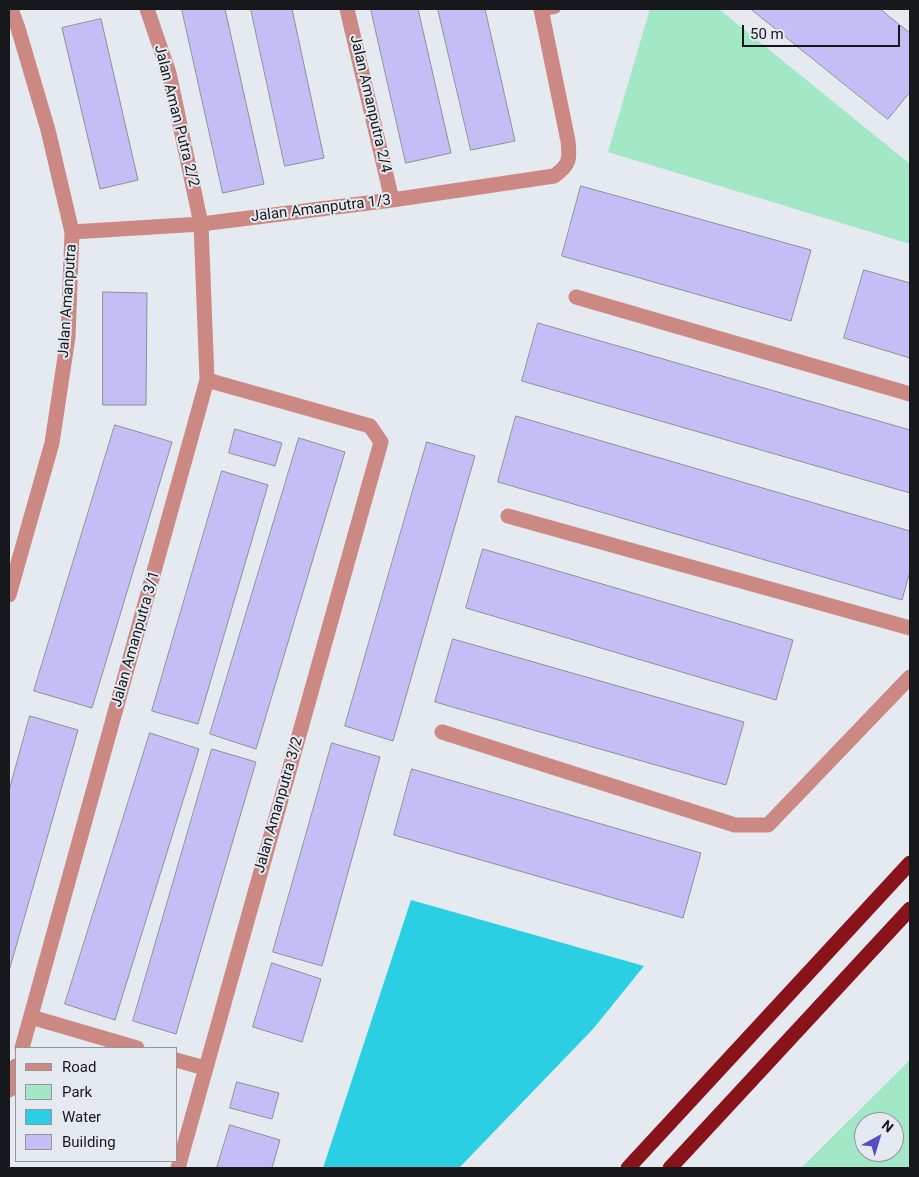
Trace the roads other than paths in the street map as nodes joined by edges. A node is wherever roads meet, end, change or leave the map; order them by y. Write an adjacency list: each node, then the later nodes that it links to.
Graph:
1 (11, 9): 7 (street, Jalan Amanputra)
2 (147, 9): 6 (street, Jalan Aman Putra 2/2)
3 (347, 9): 5 (street, Jalan Amanputra 2/4)
4 (546, 10): 5 (street, Jalan Amanputra 1/3)
5 (392, 200): 6 (street, Jalan Amanputra 1/3)
6 (201, 224): 7 (street, Jalan Amanputra 1/3); 9 (street, Jalan Amanputra 3/1)
7 (72, 232): 12 (street, Jalan Amanputra)
8 (576, 297): 10 (street)
9 (207, 380): 18 (street, Jalan Amanputra 3/1); 22 (street, Jalan Amanputra 3/2)
10 (910, 394)
11 (508, 516): 13 (street)
12 (9, 596)
13 (910, 628)
14 (910, 677): 15 (street)
15 (442, 732)
16 (910, 863): 26 (highway)
17 (910, 909): 27 (highway)
18 (31, 1017): 19 (street, Jalan Amanputra 3/1); 20 (street)
19 (22, 1047)
20 (134, 1047)
21 (178, 1061): 22 (street)
22 (205, 1068): 25 (street, Jalan Amanputra 3/2)
23 (15, 1069): 24 (street)
24 (9, 1090)
25 (178, 1168)
26 (628, 1168)
27 (670, 1168)

